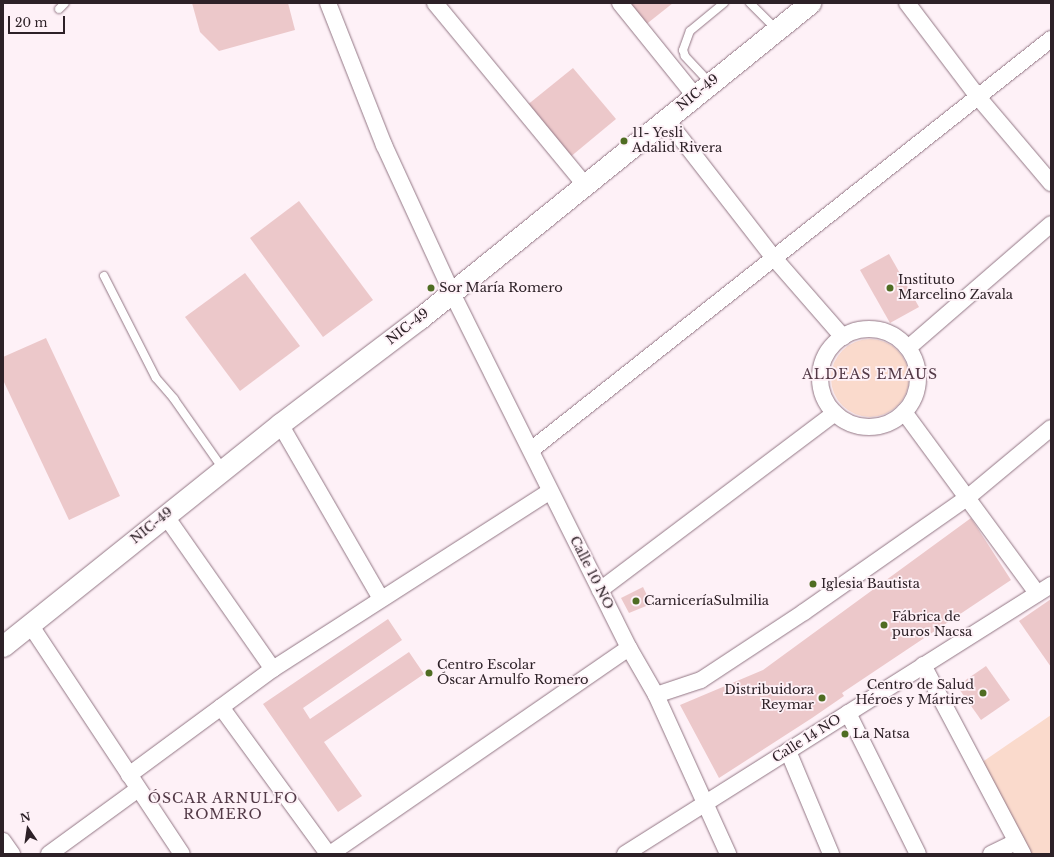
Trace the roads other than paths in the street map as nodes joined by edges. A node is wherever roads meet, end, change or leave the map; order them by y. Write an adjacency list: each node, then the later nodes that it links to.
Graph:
1 (328, 3): 18 (street, Calle 10 NO)
2 (435, 3): 14 (street)
3 (620, 3): 10 (street)
4 (724, 3): 10 (lane)
5 (750, 3): 8 (lane)
6 (810, 3): 8 (street, NIC-49 / NIC-49)
7 (907, 3): 11 (street)
8 (777, 30): 10 (street, NIC-49 / NIC-49)
9 (1051, 39): 11 (street)
10 (703, 90): 12 (street, NIC-49 / NIC-49)
11 (978, 97): 13 (street); 16 (street)
12 (666, 119): 14 (street, NIC-49 / NIC-49); 16 (street)
13 (1051, 183)
14 (585, 185): 18 (street, NIC-49 / NIC-49)
15 (1051, 224): 20 (street)
16 (774, 258): 19 (street); 25 (street)
17 (104, 276): 26 (lane)
18 (452, 292): 23 (street, NIC-49 / NIC-49); 25 (street, Calle 10 NO)
19 (843, 336): 20 (street); 22 (street)
20 (908, 348): 21 (street)
21 (904, 412): 22 (street); 28 (street)
22 (835, 413): 31 (street)
23 (280, 424): 26 (street, NIC-49 / NIC-49); 33 (street)
24 (1051, 428): 28 (street)
25 (531, 450): 27 (street, Calle 10 NO)
26 (224, 469): 29 (street, NIC-49 / NIC-49)
27 (550, 491): 31 (street, Calle 10 NO); 33 (street)
28 (967, 498): 32 (street); 39 (street)
29 (165, 515): 34 (street, NIC-49 / NIC-49); 38 (street)
30 (1051, 585): 32 (street, Calle 14 NO)
31 (600, 590): 36 (street, Calle 10 NO)
32 (1037, 594): 37 (street, Calle 14 NO)
33 (382, 599): 38 (street)
34 (31, 626): 35 (street, NIC-49 / NIC-49); 43 (street)
35 (3, 646)
36 (629, 648): 39 (street, Calle 10 NO); 51 (street)
37 (923, 666): 41 (street, Calle 14 NO); 47 (street)
38 (273, 669): 40 (street)
39 (656, 695): 45 (street, Calle 10 NO)
40 (222, 707): 43 (street); 51 (street)
41 (848, 713): 42 (street, Calle 14 NO); 55 (street)
42 (788, 751): 45 (street, Calle 14 NO); 54 (street)
43 (129, 775): 44 (street)
44 (138, 789): 49 (street); 50 (street)
45 (705, 805): 52 (street, Calle 14 NO); 53 (street, Calle 10 NO)
46 (3, 841): 48 (street)
47 (1020, 848): 56 (street)
48 (12, 854)
49 (49, 854)
50 (182, 854)
51 (329, 854)
52 (625, 854)
53 (728, 854)
54 (831, 854)
55 (918, 854)
56 (991, 854)

